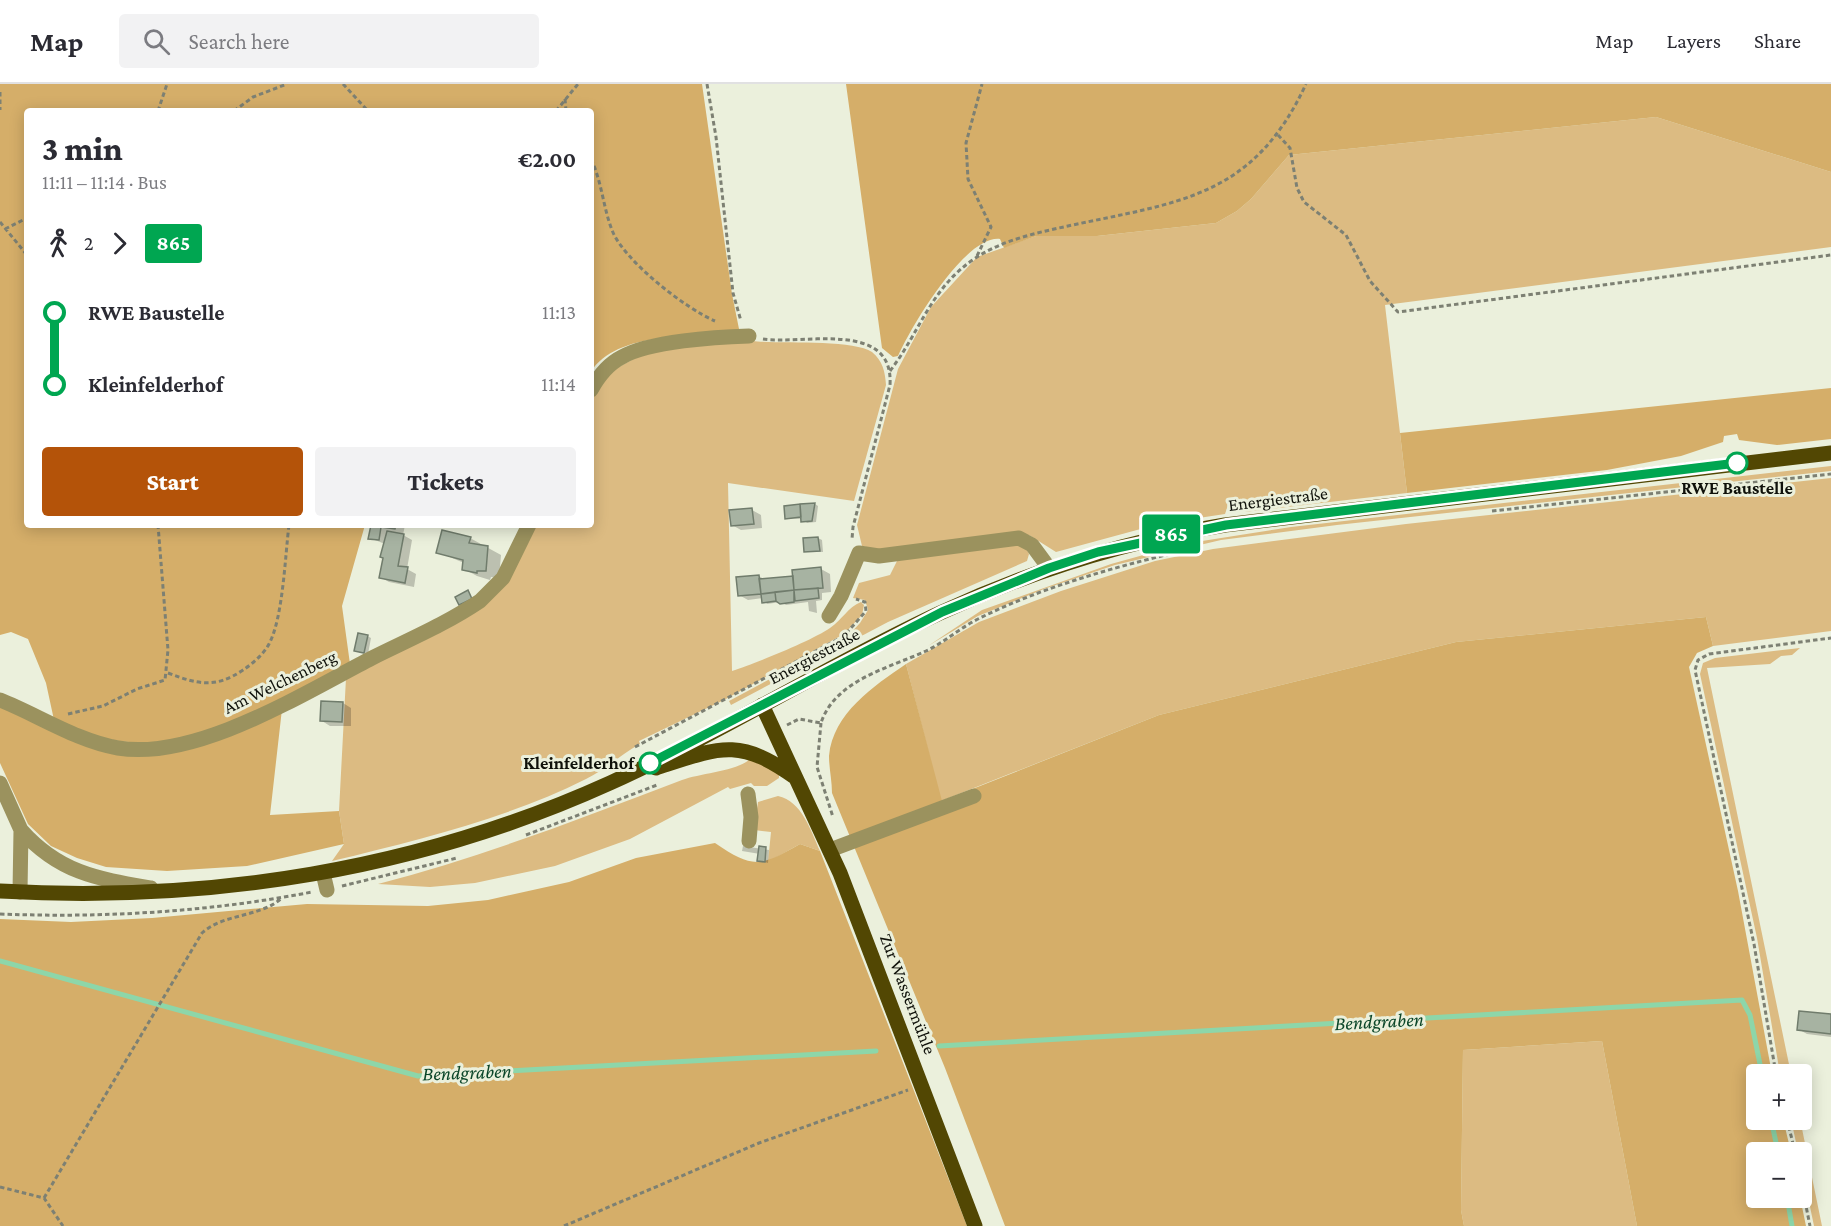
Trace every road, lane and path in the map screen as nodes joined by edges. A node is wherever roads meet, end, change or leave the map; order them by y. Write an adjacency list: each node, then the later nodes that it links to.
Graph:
1 (167, 84): 10 (path)
2 (287, 84): 11 (path)
3 (343, 84): 12 (path)
4 (578, 84): 9 (path)
5 (707, 84): 25 (path)
6 (982, 84): 23 (path)
7 (1306, 84): 16 (path)
8 (0, 92): 15 (path)
9 (566, 97): 13 (path); 14 (path)
10 (159, 108)
11 (238, 108)
12 (365, 108)
13 (558, 108)
14 (566, 108)
15 (0, 110)
16 (1278, 135): 22 (path); 23 (path)
17 (594, 170): 24 (path)
18 (24, 220): 20 (path)
19 (0, 222): 20 (path)
20 (5, 229): 21 (path)
21 (24, 251)
22 (1831, 255)
23 (976, 257): 26 (path)
24 (718, 322)
25 (749, 336): 26 (path); 27 (street)
26 (890, 371): 35 (path)
27 (594, 386)
28 (1831, 453): 36 (main road, Energiestraße)
29 (1831, 474): 30 (path)
30 (1490, 511)
31 (158, 528): 40 (path)
32 (289, 528): 40 (path)
33 (528, 528): 43 (street, Am Welchenberg)
34 (1203, 547): 44 (path)
35 (859, 553): 36 (street); 37 (street)
36 (1049, 568): 42 (main road, Energiestraße)
37 (841, 597): 38 (street); 45 (path)
38 (829, 616)
39 (1831, 638): 65 (path)
40 (168, 672): 43 (path)
41 (0, 700): 43 (street, Am Welchenberg)
42 (762, 705): 44 (main road, Zur Wassermühle); 47 (main road, Energiestraße)
43 (46, 719)
44 (775, 730): 46 (main road, Zur Wassermühle)
45 (640, 750)
46 (798, 778): 47 (main road); 55 (main road, Zur Wassermühle)
47 (614, 781): 57 (main road)
48 (0, 783): 52 (street)
49 (664, 783): 53 (path)
50 (748, 794): 54 (street)
51 (974, 796): 55 (street)
52 (21, 830): 61 (street); 62 (street)
53 (520, 838)
54 (749, 841)
55 (830, 850): 66 (main road, Zur Wassermühle)
56 (462, 856): 59 (path)
57 (323, 873): 58 (main road); 59 (street)
58 (293, 879): 61 (main road); 63 (path)
59 (327, 890): 63 (path)
60 (0, 891): 62 (main road)
61 (173, 891): 62 (main road)
62 (20, 892)
63 (284, 897): 64 (path); 68 (path)
64 (0, 914)
65 (1774, 1064)
66 (922, 1084): 71 (path); 72 (main road, Zur Wassermühle)
67 (0, 1187): 68 (path)
68 (44, 1198): 70 (path)
69 (1806, 1208): 73 (path)
70 (63, 1226)
71 (564, 1226)
72 (975, 1226)
73 (1810, 1226)

